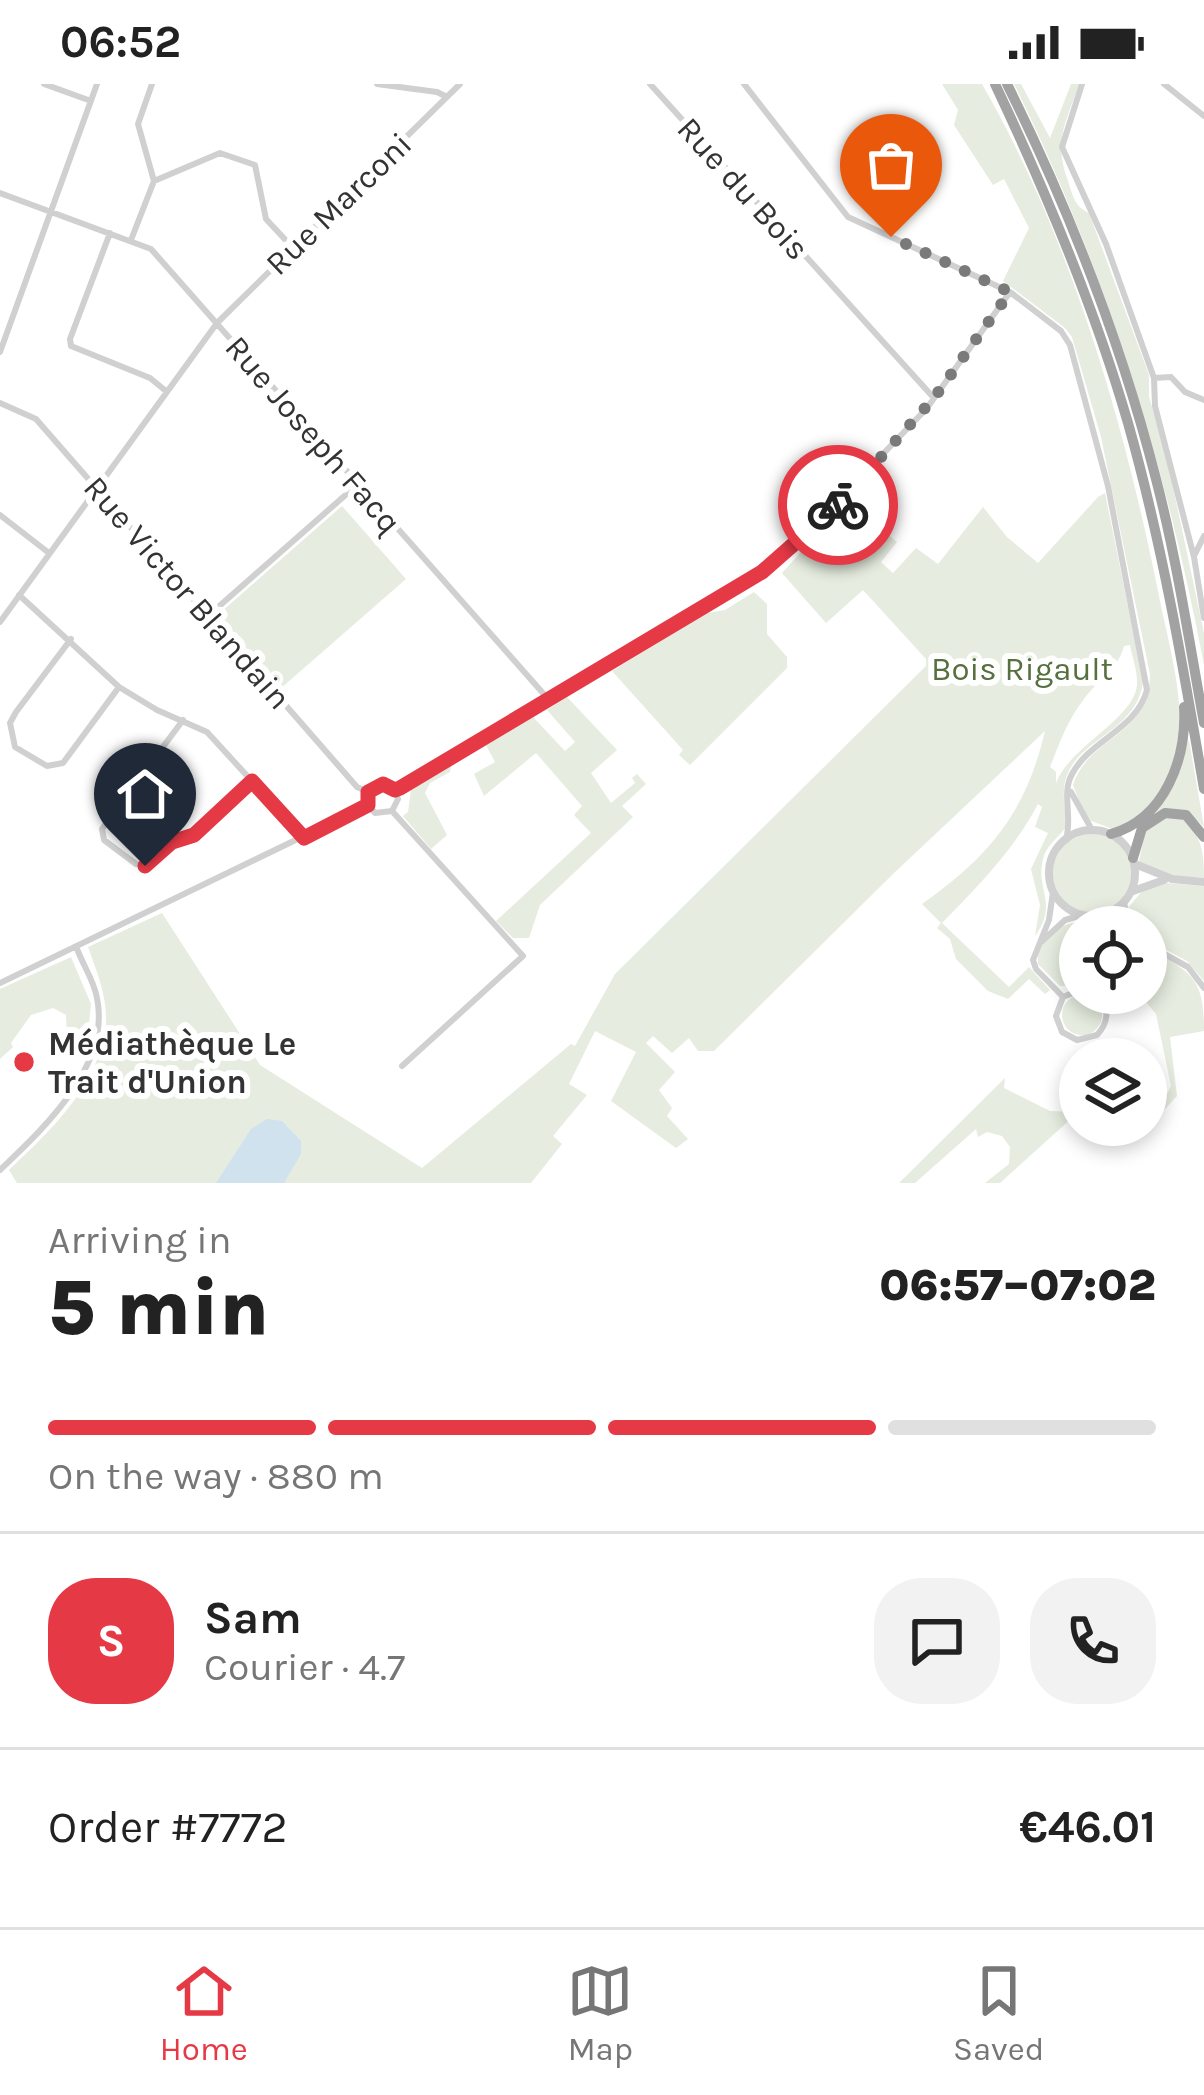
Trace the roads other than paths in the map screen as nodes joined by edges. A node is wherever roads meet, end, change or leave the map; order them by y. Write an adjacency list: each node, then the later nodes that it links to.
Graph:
1 (44, 84): 13 (street)
2 (98, 84): 13 (street)
3 (152, 84): 15 (street)
4 (377, 84): 12 (street)
5 (460, 84): 12 (street, Rue Marconi)
6 (650, 84): 26 (street, Rue du Bois)
7 (744, 84): 21 (street)
8 (992, 84): 41 (highway)
9 (1082, 84): 24 (street)
10 (1164, 84): 14 (street)
11 (1009, 87): 43 (highway)
12 (447, 98): 20 (street, Rue Marconi)
13 (91, 101): 17 (street)
14 (1204, 116)
15 (154, 181): 19 (street); 20 (street)
16 (0, 193): 17 (street, Rue Joseph Facq)
17 (50, 212): 18 (street, Rue Joseph Facq); 23 (street)
18 (110, 233): 19 (street, Rue Joseph Facq); 25 (street)
19 (131, 241): 22 (street, Rue Joseph Facq)
20 (293, 248): 22 (street, Rue Marconi)
21 (1010, 292): 26 (street); 48 (street)
22 (217, 323): 25 (street, Rue Marconi); 29 (street, Rue Joseph Facq)
23 (0, 352)
24 (1154, 378): 27 (street); 32 (street)
25 (166, 392): 30 (street, Rue Marconi)
26 (934, 398): 44 (street)
27 (1204, 400)
28 (0, 403): 30 (street, Rue Victor Blandain)
29 (358, 483): 37 (street); 44 (street, Rue Joseph Facq)
30 (97, 488): 34 (street, Rue Marconi); 37 (street, Rue Victor Blandain)
31 (0, 515): 34 (street)
32 (1186, 530): 33 (street); 35 (street)
33 (1203, 537): 35 (street)
34 (50, 553): 36 (street, Rue Marconi)
35 (1194, 557): 38 (street)
36 (20, 596): 39 (street, Rue Marconi); 40 (street)
37 (208, 616): 51 (street, Rue Victor Blandain)
38 (1204, 618)
39 (0, 622)
40 (71, 639): 42 (street); 42 (street)
41 (1186, 686): 49 (highway); 55 (highway)
42 (119, 687): 45 (street)
43 (1201, 698): 46 (highway)
44 (549, 700): 50 (street)
45 (184, 720): 47 (street); 47 (street)
46 (1204, 723)
47 (252, 781): 57 (street)
48 (1069, 785): 54 (street); 58 (street)
49 (1204, 789)
50 (395, 790): 51 (street); 53 (street)
51 (368, 792): 52 (street)
52 (368, 805): 53 (street); 57 (street)
53 (392, 811): 77 (street)
54 (1092, 830): 55 (street); 58 (street)
55 (1111, 834): 59 (street)
56 (1204, 837): 59 (highway)
57 (304, 838): 70 (street)
58 (1066, 839): 62 (street)
59 (1134, 860): 60 (street); 63 (street)
60 (1172, 879): 61 (street); 63 (street)
61 (1202, 882)
62 (1053, 892): 65 (street); 69 (street)
63 (1131, 892): 64 (street)
64 (1124, 902): 66 (street); 67 (street)
65 (1065, 906)
66 (1116, 906)
67 (1125, 906)
68 (1059, 926): 69 (street)
69 (1039, 944): 74 (street)
70 (76, 946): 72 (street); 78 (street)
71 (1167, 956): 73 (street)
72 (0, 982)
73 (1204, 988)
74 (1059, 993)
75 (1059, 1004): 76 (street)
76 (1106, 1014)
77 (402, 1066)
78 (0, 1170)

